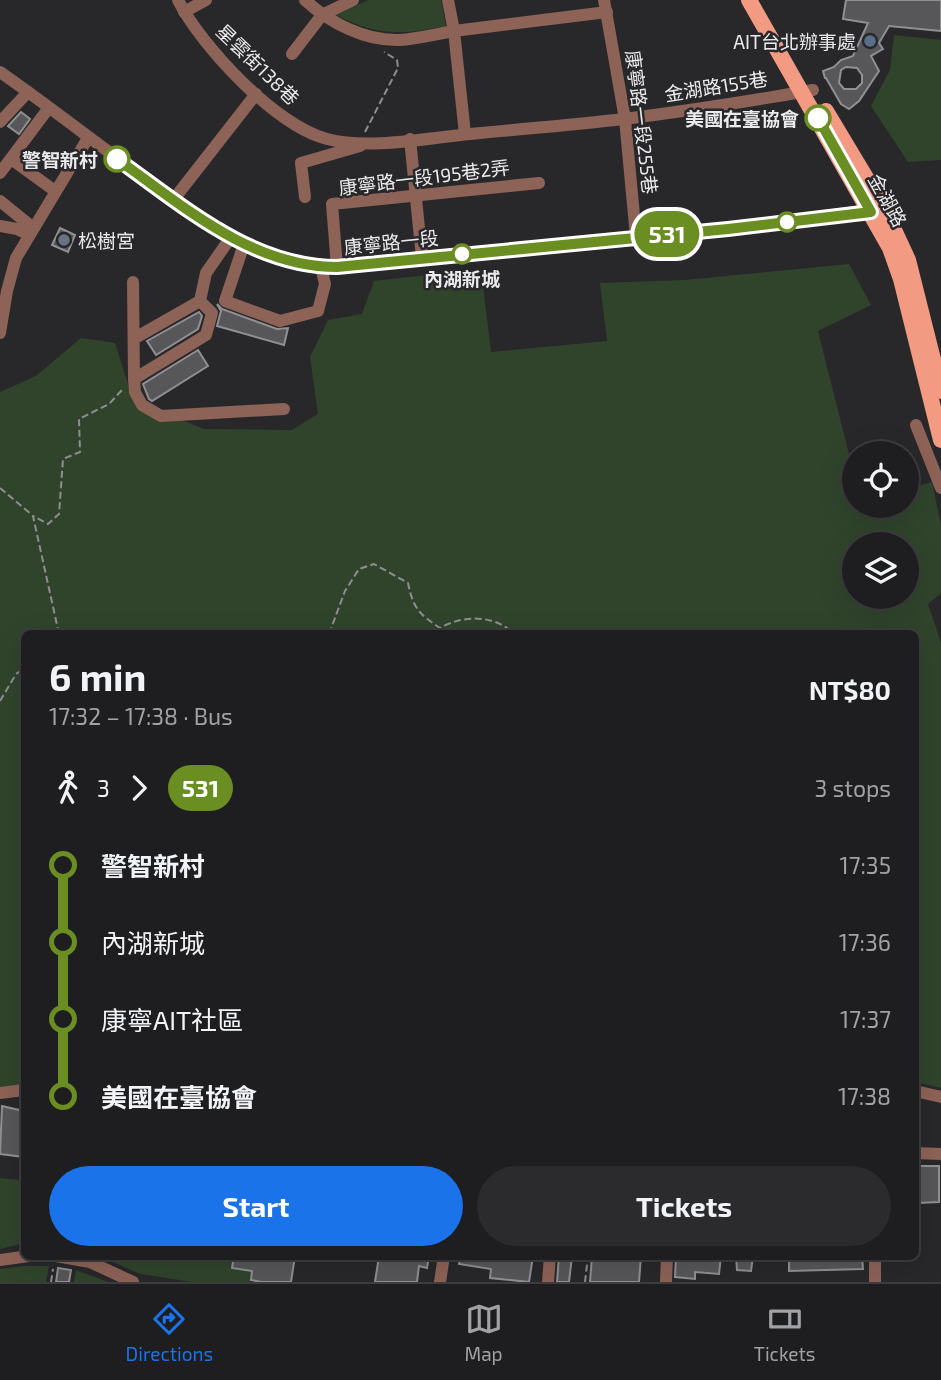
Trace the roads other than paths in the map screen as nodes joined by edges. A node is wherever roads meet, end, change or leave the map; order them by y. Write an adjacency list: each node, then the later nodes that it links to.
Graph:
1 (206, 0): 7 (street)
2 (305, 0): 9 (street)
3 (353, 0): 9 (street)
4 (447, 0): 10 (street)
5 (749, 0): 13 (main road, 金湖路)
6 (762, 0): 13 (main road, 金湖路)
7 (181, 6): 15 (street, 星雲街138巷)
8 (605, 6): 10 (street); 17 (street, 康寧路一段255巷)
9 (322, 15): 10 (street); 11 (street)
10 (454, 31): 19 (street)
11 (292, 54)
12 (0, 72): 14 (street, 康寧路一段)
13 (808, 91): 17 (street, 金湖路155巷); 31 (main road, 金湖路)
14 (28, 92): 16 (street, 康寧路一段); 18 (street)
15 (256, 94): 22 (street, 星雲街138巷); 29 (street)
16 (48, 108): 20 (street, 康寧路一段); 23 (street)
17 (625, 119): 19 (street, 金湖路155巷); 35 (street, 康寧路一段255巷)
18 (0, 122)
19 (466, 134): 21 (street, 星雲街138巷)
20 (88, 138): 26 (street); 29 (street, 康寧路一段)
21 (410, 139): 22 (street, 星雲街138巷); 27 (street)
22 (365, 142): 28 (street)
23 (11, 159): 24 (street); 26 (street)
24 (1, 171)
25 (539, 183): 27 (street, 康寧路一段195巷2弄)
26 (55, 191): 33 (street)
27 (416, 195): 37 (street); 39 (street, 康寧路一段195巷2弄)
28 (305, 197)
29 (174, 199): 34 (street, 康寧路一段)
30 (0, 201): 33 (street)
31 (877, 209): 35 (street, 康寧路一段); 46 (main road, 金湖路); 49 (main road, 金湖路)
32 (0, 226): 33 (street)
33 (30, 231): 41 (street)
34 (231, 237): 36 (street, 康寧路一段); 42 (street)
35 (636, 237): 37 (street, 康寧路一段)
36 (244, 244): 38 (street, 康寧路一段); 38 (street)
37 (422, 258): 39 (street, 康寧路一段)
38 (321, 267): 39 (street, 康寧路一段)
39 (337, 267)
40 (133, 282): 44 (street)
41 (3, 290): 43 (street)
42 (201, 300): 44 (street); 45 (street)
43 (0, 333)
44 (135, 338): 45 (street)
45 (134, 379): 47 (street)
46 (941, 391)
47 (284, 409)
48 (916, 425): 50 (street)
49 (941, 440)
50 (941, 488)
51 (21, 1090): 53 (street)
52 (919, 1092): 54 (street)
53 (0, 1093)
54 (941, 1097)
55 (919, 1153): 56 (street)
56 (941, 1154)
57 (21, 1257): 58 (street)
58 (0, 1260)
59 (443, 1260): 65 (street)
60 (550, 1260): 66 (street)
61 (667, 1260): 67 (street)
62 (875, 1260): 68 (street)
63 (55, 1262): 64 (street)
64 (133, 1282)
65 (440, 1282)
66 (548, 1282)
67 (666, 1282)
68 (876, 1282)

